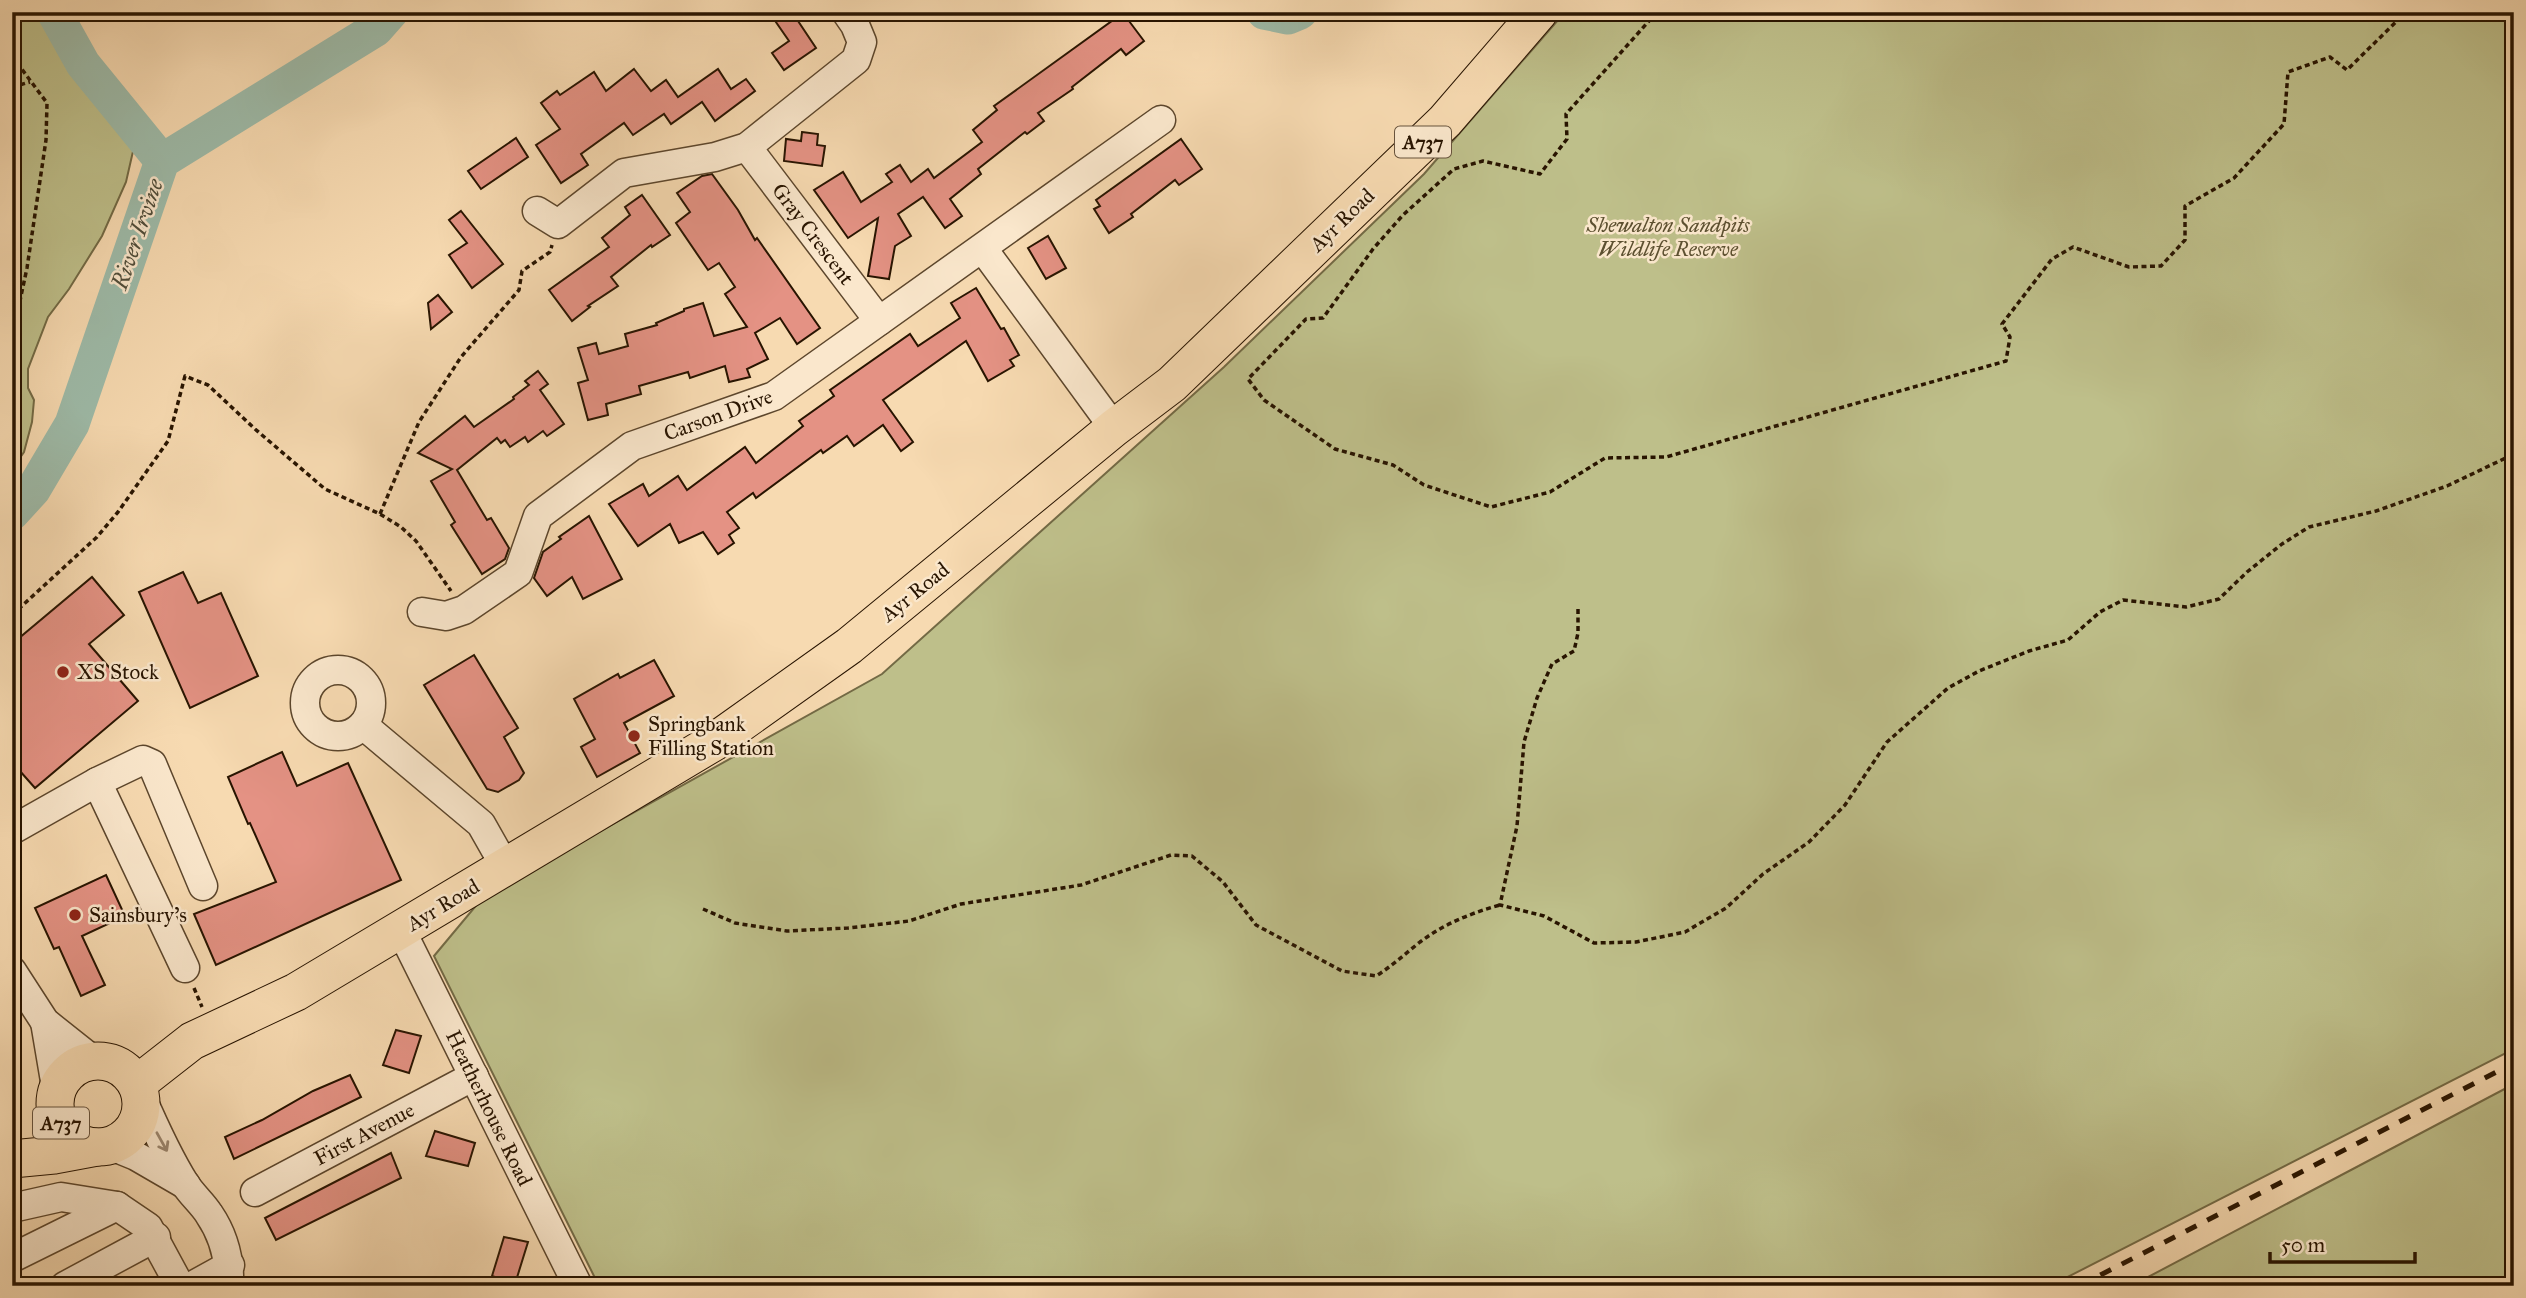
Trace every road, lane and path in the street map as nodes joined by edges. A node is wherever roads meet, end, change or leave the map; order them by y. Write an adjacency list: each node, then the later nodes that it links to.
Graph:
1 (846, 12): 9 (street)
2 (1539, 12): 14 (main road, Ayr Road / A737)
3 (1657, 12): 4 (path)
4 (2406, 12)
5 (12, 56): 6 (path)
6 (30, 82): 7 (path); 13 (path)
7 (12, 87)
8 (1161, 120): 11 (street, Carson Drive)
9 (747, 147): 10 (street); 12 (street, Gray Crescent)
10 (547, 218): 16 (path)
11 (983, 249): 12 (street, Carson Drive); 14 (street)
12 (879, 321): 18 (street, Carson Drive)
13 (12, 323)
14 (1114, 428): 24 (main road, Ayr Road / A737)
15 (2514, 454): 26 (path)
16 (380, 514): 18 (path); 20 (path)
17 (1578, 609): 26 (path)
18 (464, 610): 19 (street)
19 (422, 612)
20 (12, 615)
21 (363, 725): 24 (street)
22 (97, 782): 23 (street); 25 (street); 29 (street)
23 (16, 821)
24 (506, 868): 28 (main road, Ayr Road / A737)
25 (203, 886)
26 (1500, 905): 27 (path)
27 (703, 909)
28 (401, 930): 32 (main road, Ayr Road / A737); 34 (street, Heatherhouse Road)
29 (185, 968): 32 (path)
30 (12, 971): 31 (street)
31 (45, 1022): 33 (street); 36 (street)
32 (202, 1036): 33 (main road, Ayr Road / A737); 35 (main road, Ayr Road / A737)
33 (100, 1061): 35 (main road); 36 (main road, A737)
34 (474, 1076): 41 (street, First Avenue); 50 (street, Heatherhouse Road)
35 (139, 1090): 38 (main road, A737); 40 (street, one-way to 40)
36 (56, 1100): 37 (main road, A737); 38 (main road, A737)
37 (12, 1142)
38 (103, 1146): 39 (main road, A737); 40 (street)
39 (12, 1159)
40 (186, 1185): 46 (street)
41 (255, 1192)
42 (117, 1206): 43 (street); 44 (street); 45 (street)
43 (12, 1209)
44 (156, 1237): 47 (street); 48 (street)
45 (12, 1258)
46 (229, 1275): 49 (street)
47 (65, 1286)
48 (180, 1286)
49 (192, 1286)
50 (578, 1286)

